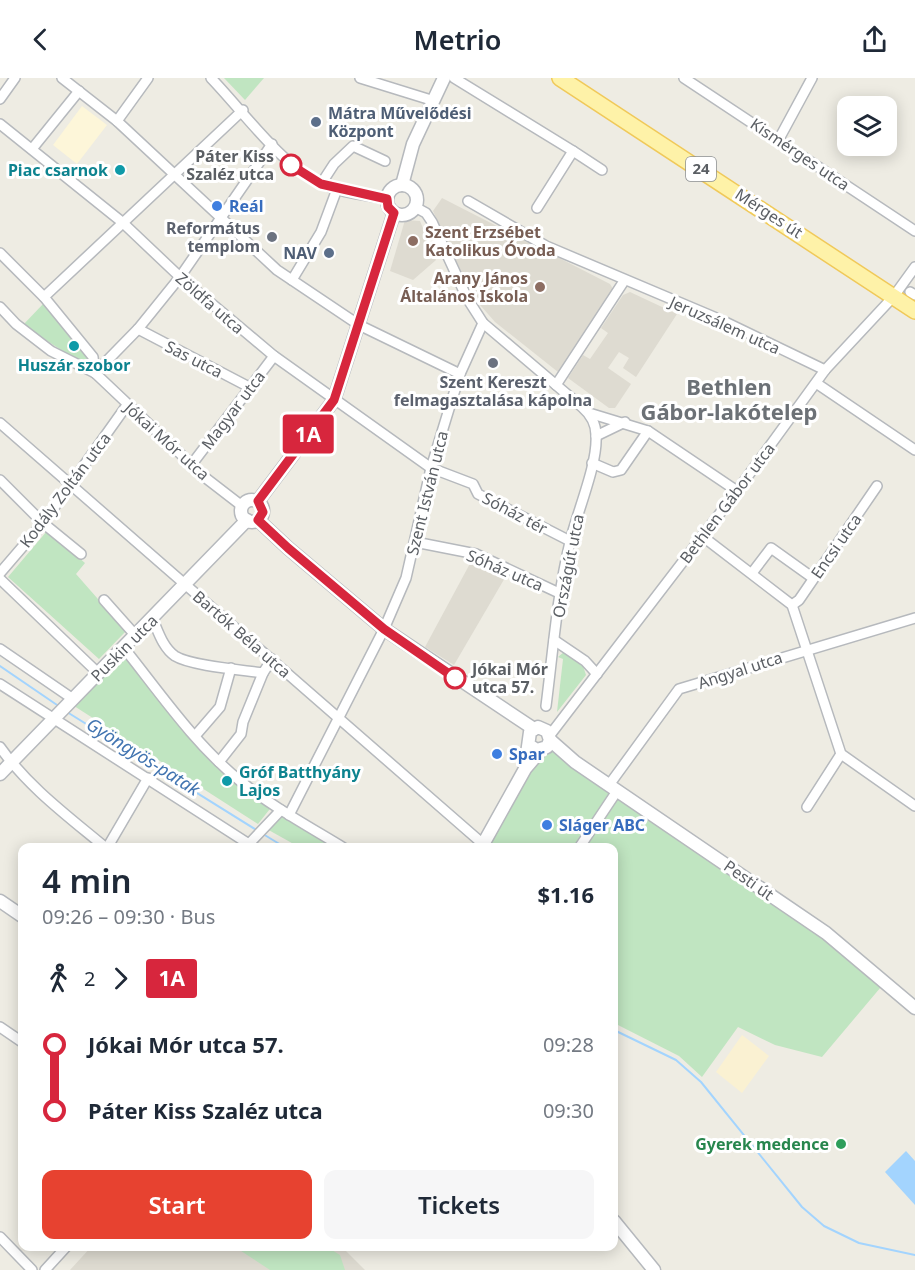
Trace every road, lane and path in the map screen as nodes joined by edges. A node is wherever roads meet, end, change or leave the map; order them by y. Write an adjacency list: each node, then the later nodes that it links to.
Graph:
1 (15, 78): 13 (street)
2 (62, 78): 12 (street)
3 (148, 78): 16 (street)
4 (211, 78): 15 (street)
5 (360, 78): 14 (street)
6 (444, 78): 14 (street)
7 (454, 78): 21 (street)
8 (560, 78): 41 (main road, Mérges út / 24)
9 (684, 78): 11 (street, Kismérges utca)
10 (812, 78): 18 (street)
11 (698, 82): 18 (street, Kismérges utca)
12 (79, 91): 16 (street); 20 (street)
13 (0, 99)
14 (432, 100): 26 (street)
15 (243, 110): 19 (street); 24 (street)
16 (117, 121): 24 (street)
17 (0, 124): 20 (street, Zöldfa utca)
18 (779, 139): 35 (street, Kismérges utca)
19 (272, 144): 25 (street); 33 (street)
20 (32, 149): 34 (street, Zöldfa utca)
21 (573, 152): 23 (street); 31 (street)
22 (385, 161): 25 (street)
23 (602, 170)
24 (176, 174): 33 (street); 34 (street)
25 (321, 184): 27 (street)
26 (402, 185): 28 (street); 30 (street)
27 (337, 189): 28 (street); 39 (street)
28 (387, 199): 32 (street)
29 (468, 201): 40 (street, Jeruzsálem utca)
30 (415, 207): 32 (street); 45 (street)
31 (537, 208)
32 (394, 213): 46 (street)
33 (219, 218): 38 (street); 39 (street)
34 (122, 222): 38 (street, Zöldfa utca); 42 (street)
35 (915, 231)
36 (0, 253): 42 (street)
37 (915, 267): 41 (street, Bethlen Gábor utca)
38 (180, 277): 47 (street); 48 (street, Zöldfa utca)
39 (292, 280): 46 (street)
40 (624, 281): 49 (street, Jeruzsálem utca); 53 (street)
41 (894, 296): 44 (main road, Mérges út / 24); 49 (street, Bethlen Gábor utca)
42 (44, 297): 50 (street)
43 (0, 307): 50 (street)
44 (915, 311)
45 (483, 323): 51 (street, Szent István utca); 53 (street)
46 (359, 326): 51 (street); 55 (street)
47 (138, 329): 50 (street); 54 (street, Sas utca)
48 (274, 356): 54 (street, Magyar utca); 55 (street, Zöldfa utca)
49 (825, 370): 52 (street, Bethlen Gábor utca)
50 (95, 373): 56 (street, Jókai Mór utca)
51 (460, 374): 65 (street, Szent István utca)
52 (816, 383): 62 (street); 69 (street, Bethlen Gábor utca)
53 (556, 385): 57 (street)
54 (251, 388): 64 (street, Magyar utca)
55 (334, 400): 65 (street, Zöldfa utca); 70 (street)
56 (127, 405): 64 (street, Jókai Mór utca); 67 (street, Kodály Zoltán utca)
57 (589, 413): 58 (street); 61 (street, Országút utca)
58 (626, 422): 60 (street); 61 (street)
59 (0, 423): 67 (street, Bartók Béla utca)
60 (648, 431): 63 (street); 69 (street)
61 (596, 436): 63 (street, Országút utca)
62 (914, 446)
63 (592, 463): 75 (street, Országút utca)
64 (192, 464): 71 (street, Jókai Mór utca)
65 (431, 468): 75 (street, Sóház tér); 76 (street, Szent István utca)
66 (0, 480): 73 (street)
67 (70, 484): 73 (street, Kodály Zoltán utca); 82 (street, Bartók Béla utca)
68 (877, 486): 80 (street, Encsi utca)
69 (737, 490): 74 (street, Bethlen Gábor utca)
70 (258, 501): 71 (street); 72 (street)
71 (242, 506): 72 (street)
72 (253, 520): 82 (street, Puskin utca); 88 (street)
73 (43, 523): 77 (street); 78 (street, Kodály Zoltán utca)
74 (702, 537): 79 (street); 98 (street, Bethlen Gábor utca)
75 (570, 541): 83 (street, Országút utca)
76 (415, 542): 83 (street, Sóház utca); 88 (street, Szent István utca)
77 (81, 554)
78 (0, 573)
79 (752, 573): 80 (street); 85 (street)
80 (813, 578): 85 (street, Encsi utca)
81 (0, 579): 97 (street)
82 (186, 585): 87 (street, Puskin utca); 94 (street, Bartók Béla utca)
83 (559, 593): 90 (street, Országút utca)
84 (104, 600): 89 (street)
85 (792, 605): 92 (street)
86 (915, 618): 92 (street, Angyal utca)
87 (153, 620): 89 (street, Puskin utca); 95 (street)
88 (384, 629): 103 (street, Szent István utca); 105 (street)
89 (136, 636): 91 (street, Puskin utca)
90 (554, 640): 98 (street); 101 (street, Országút utca)
91 (124, 648): 97 (street, Puskin utca); 104 (street)
92 (808, 648): 107 (street); 112 (street, Angyal utca)
93 (0, 649): 100 (street)
94 (272, 658): 96 (street); 103 (street, Bartók Béla utca)
95 (231, 668): 96 (street); 104 (street)
96 (263, 672): 108 (street)
97 (98, 674): 100 (street, Puskin utca)
98 (597, 674): 105 (street, Bethlen Gábor utca)
99 (0, 684): 102 (street)
100 (72, 700): 102 (street, Puskin utca)
101 (546, 706)
102 (55, 717): 109 (street, Puskin utca); 111 (street)
103 (338, 718): 115 (street, Szent István utca); 121 (street, Bartók Béla utca)
104 (195, 736): 108 (street)
105 (540, 739): 112 (street, Pesti út); 122 (street)
106 (0, 747): 109 (street)
107 (841, 754): 113 (street); 114 (street)
108 (219, 762): 115 (street)
109 (11, 763): 110 (street, Puskin utca); 116 (street)
110 (0, 774)
111 (148, 778): 117 (street); 118 (street)
112 (613, 788): 123 (street, Angyal utca); 126 (street, Pesti út)
113 (915, 806)
114 (807, 807)
115 (285, 813): 119 (street, Szent István utca); 120 (street)
116 (101, 843)
117 (110, 843)
118 (247, 843)
119 (252, 843)
120 (336, 843)
121 (479, 843)
122 (484, 843)
123 (582, 843)
124 (0, 901): 125 (street)
125 (18, 913)
126 (915, 1008)
127 (0, 1027): 128 (street)
128 (18, 1039)
129 (618, 1226): 134 (street)
130 (0, 1237): 132 (street)
131 (62, 1251): 133 (street)
132 (32, 1270)
133 (45, 1270)
134 (654, 1270)

